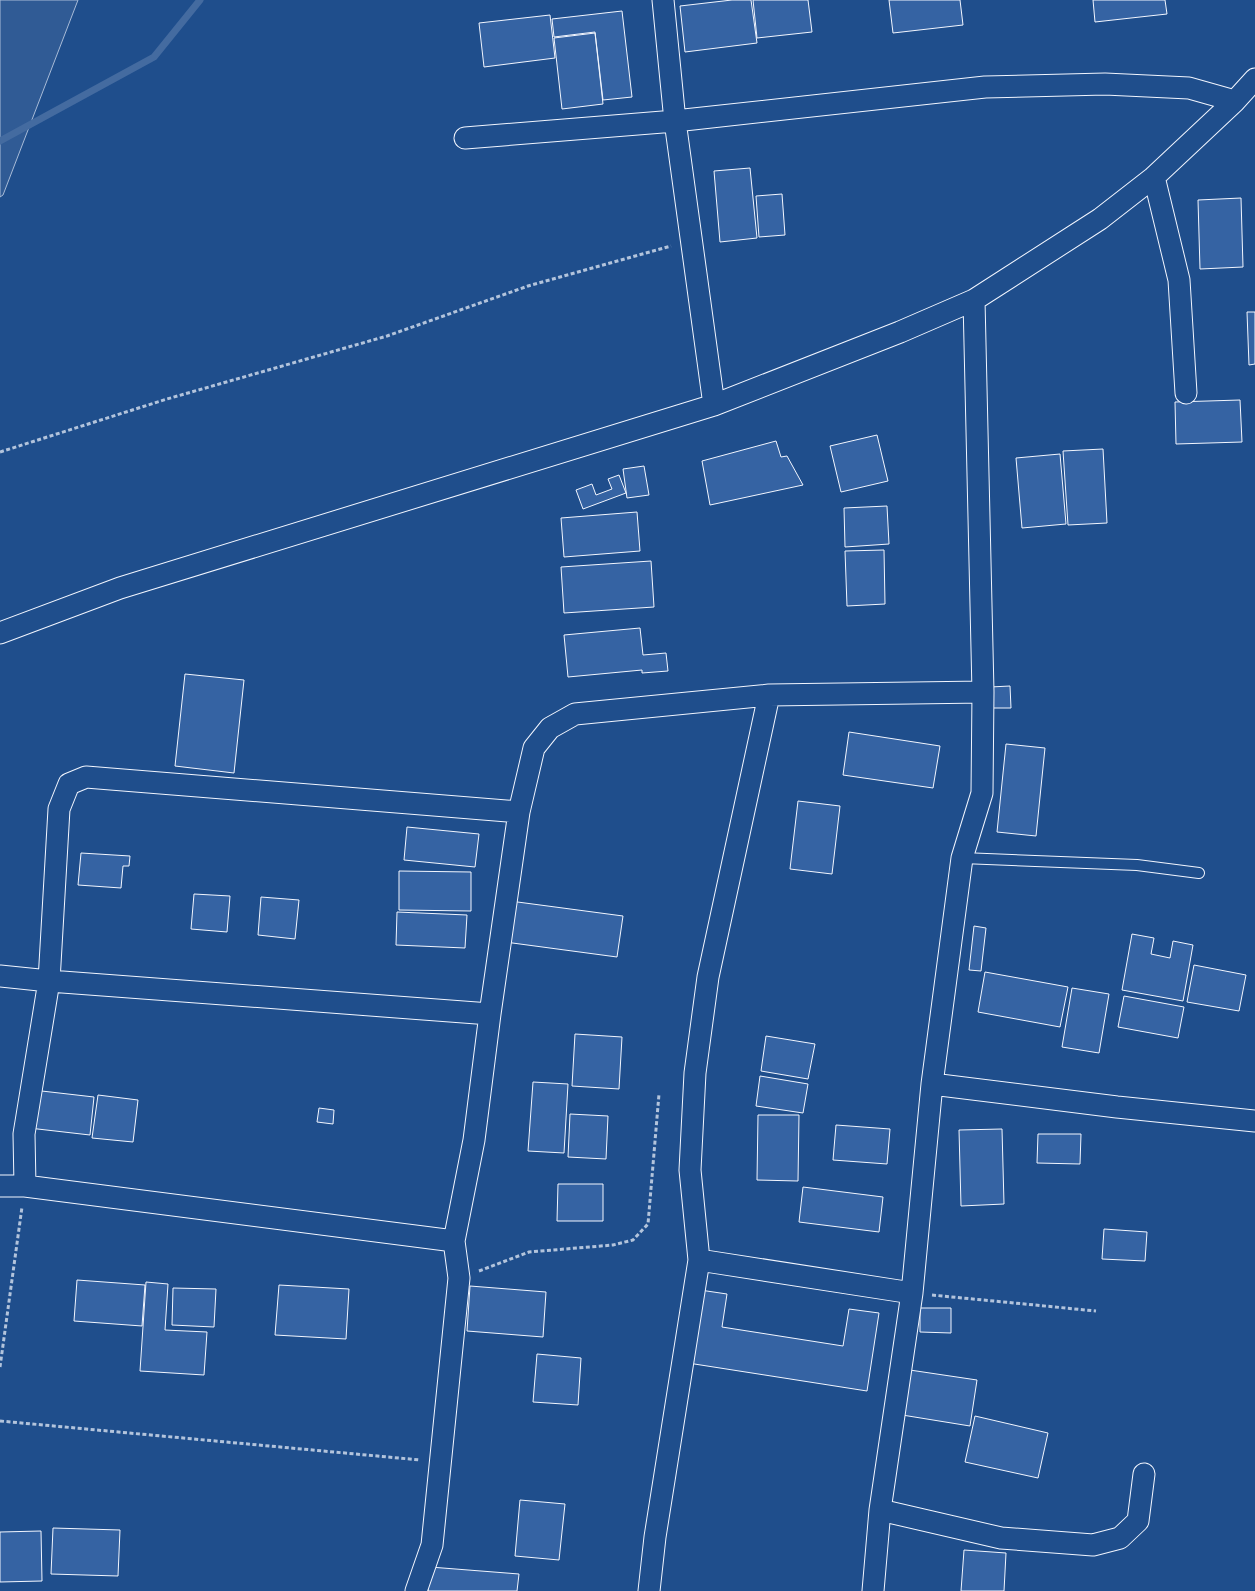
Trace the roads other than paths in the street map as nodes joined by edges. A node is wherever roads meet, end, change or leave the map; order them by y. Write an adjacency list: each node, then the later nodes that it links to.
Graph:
1 (663, 0): 4 (street)
2 (1255, 79): 3 (street)
3 (1235, 101): 4 (street); 6 (street)
4 (675, 121): 5 (street); 9 (street)
5 (465, 138)
6 (1154, 177): 7 (street); 8 (street)
7 (974, 300): 9 (street); 11 (street)
8 (1186, 393)
9 (714, 405): 10 (street)
10 (0, 633)
11 (983, 692): 12 (street); 14 (street)
12 (769, 695): 13 (street); 24 (street)
13 (520, 812): 17 (street); 18 (street)
14 (962, 858): 15 (lane); 19 (street)
15 (1199, 873)
16 (0, 976): 17 (street)
17 (48, 981): 18 (street); 22 (street)
18 (490, 1014): 23 (street)
19 (932, 1084): 20 (street); 25 (street)
20 (1255, 1121)
21 (0, 1186): 22 (street)
22 (25, 1186): 23 (street)
23 (454, 1241): 28 (street)
24 (699, 1260): 25 (street); 29 (street)
25 (912, 1293): 27 (street)
26 (1144, 1474): 27 (street)
27 (880, 1510): 30 (street)
28 (416, 1591)
29 (649, 1591)
30 (873, 1591)

